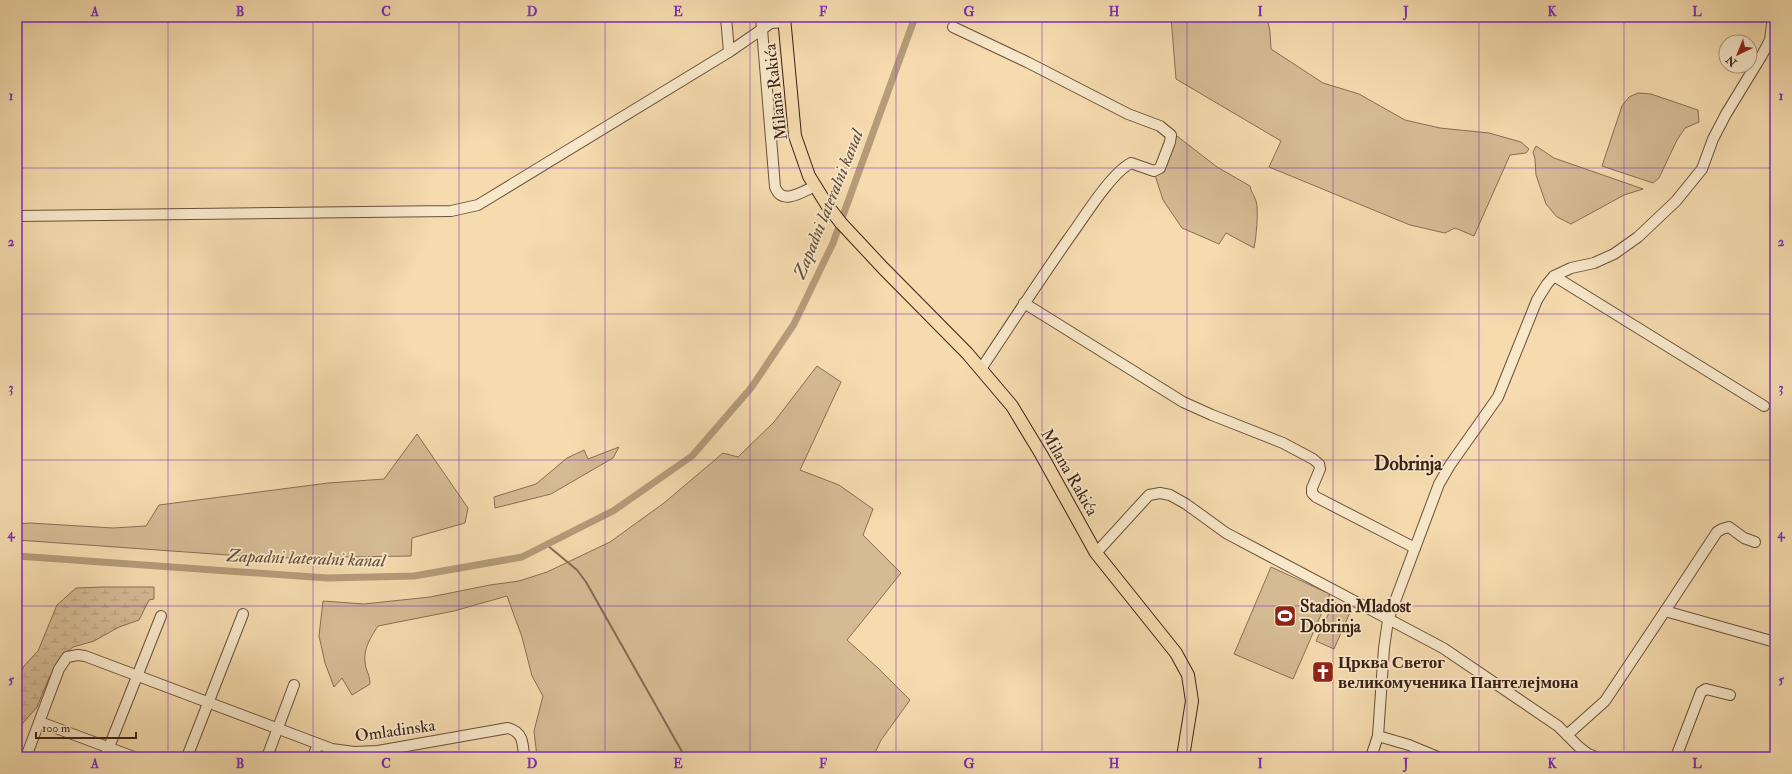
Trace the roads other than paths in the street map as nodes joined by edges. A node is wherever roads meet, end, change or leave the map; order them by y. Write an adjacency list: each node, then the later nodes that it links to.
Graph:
1 (726, 17): 7 (street)
2 (762, 17): 6 (street)
3 (1773, 17): 10 (street)
4 (784, 19): 6 (street); 8 (main road, Milana Rakića)
5 (953, 27): 11 (street)
6 (762, 31): 7 (street); 8 (street)
7 (729, 52): 9 (street)
8 (815, 186): 12 (main road, Milana Rakića)
9 (17, 216)
10 (1554, 276): 13 (street); 15 (street)
11 (1024, 303): 12 (street); 15 (street)
12 (981, 369): 16 (main road, Milana Rakića)
13 (1764, 406)
14 (1755, 542): 17 (street)
15 (1416, 548): 20 (street)
16 (1096, 553): 20 (street); 40 (main road, Milana Rakića)
17 (1665, 611): 22 (street); 30 (street)
18 (243, 614): 27 (street)
19 (161, 616): 24 (street)
20 (1388, 620): 21 (street); 23 (street)
21 (1406, 629): 23 (street); 30 (street)
22 (1775, 642)
23 (1385, 644): 31 (street)
24 (138, 675): 27 (street, Omladinska); 28 (street, Omladinska); 33 (street)
25 (294, 685): 29 (street)
26 (1730, 695): 44 (street)
27 (209, 701): 29 (street, Omladinska); 36 (street)
28 (40, 722): 33 (street); 34 (street)
29 (277, 728): 32 (street, Omladinska); 37 (street)
30 (1567, 735): 43 (street)
31 (1378, 736): 41 (street); 42 (street)
32 (318, 744): 38 (street); 39 (street, Omladinska)
33 (107, 752): 35 (street)
34 (26, 757)
35 (134, 757)
36 (187, 757)
37 (267, 757)
38 (313, 757)
39 (524, 757)
40 (1183, 757)
41 (1371, 757)
42 (1438, 757)
43 (1596, 757)
44 (1676, 757)

